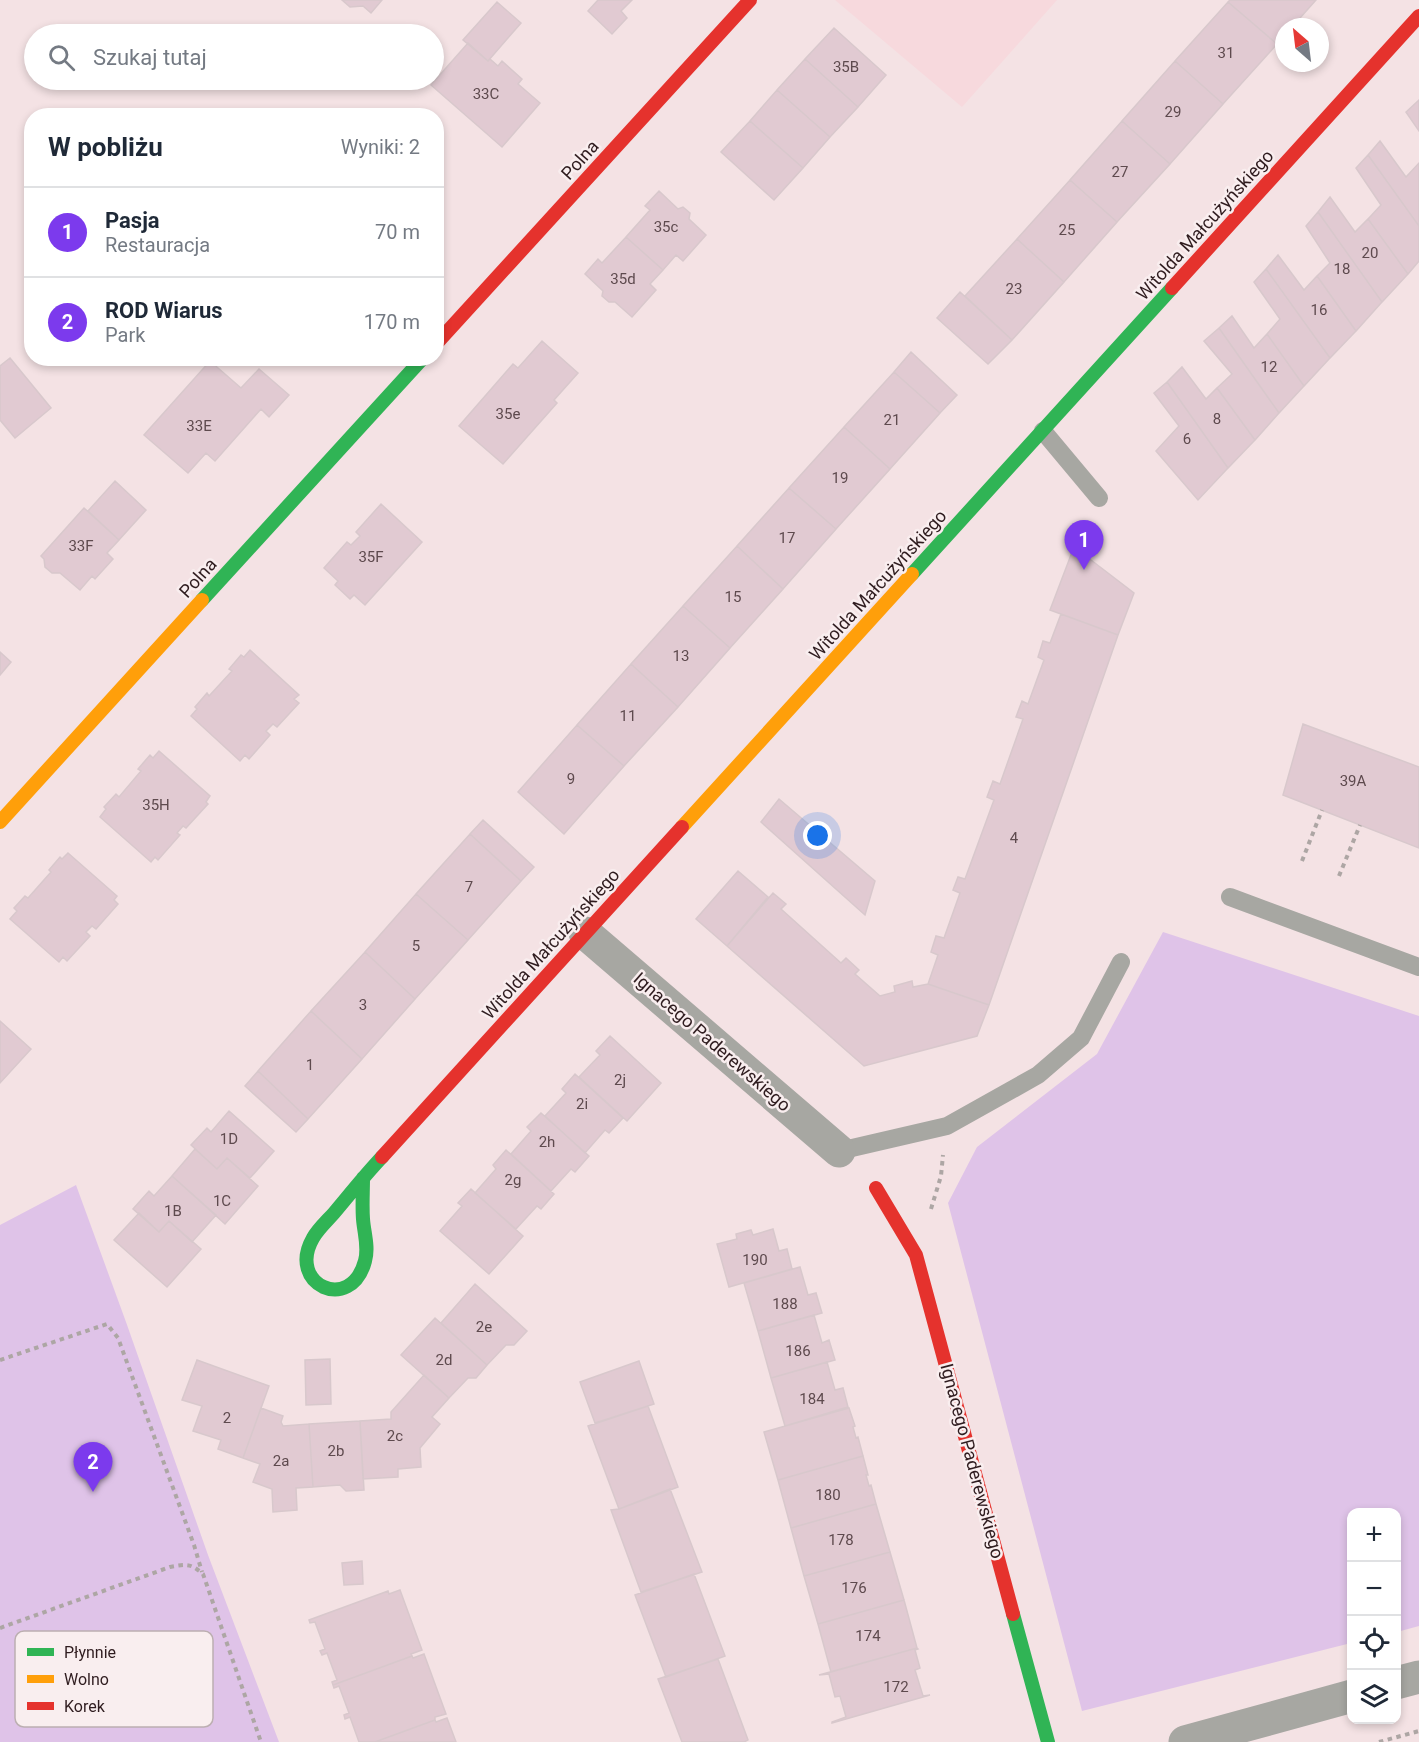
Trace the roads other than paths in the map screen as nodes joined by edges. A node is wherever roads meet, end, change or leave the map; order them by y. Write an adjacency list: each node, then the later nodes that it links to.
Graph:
1 (750, 0): 3 (street, Polna)
2 (1419, 16): 5 (street, Witolda Małcużyńskiego)
3 (444, 335)
4 (416, 366): 7 (street, Polna)
5 (1043, 431): 6 (lane); 9 (street, Witolda Małcużyńskiego)
6 (1099, 498)
7 (0, 822)
8 (1230, 897): 11 (lane)
9 (585, 933): 12 (street, Ignacego Paderewskiego); 13 (street, Witolda Małcużyńskiego)
10 (1121, 962): 12 (lane)
11 (1419, 967)
12 (839, 1151)
13 (363, 1178): 13 (street, Witolda Małcużyńskiego)
14 (876, 1188): 18 (street, Ignacego Paderewskiego)
15 (1419, 1677): 16 (street)
16 (1401, 1682)
17 (1347, 1697): 19 (street)
18 (1048, 1742)
19 (1185, 1742)

